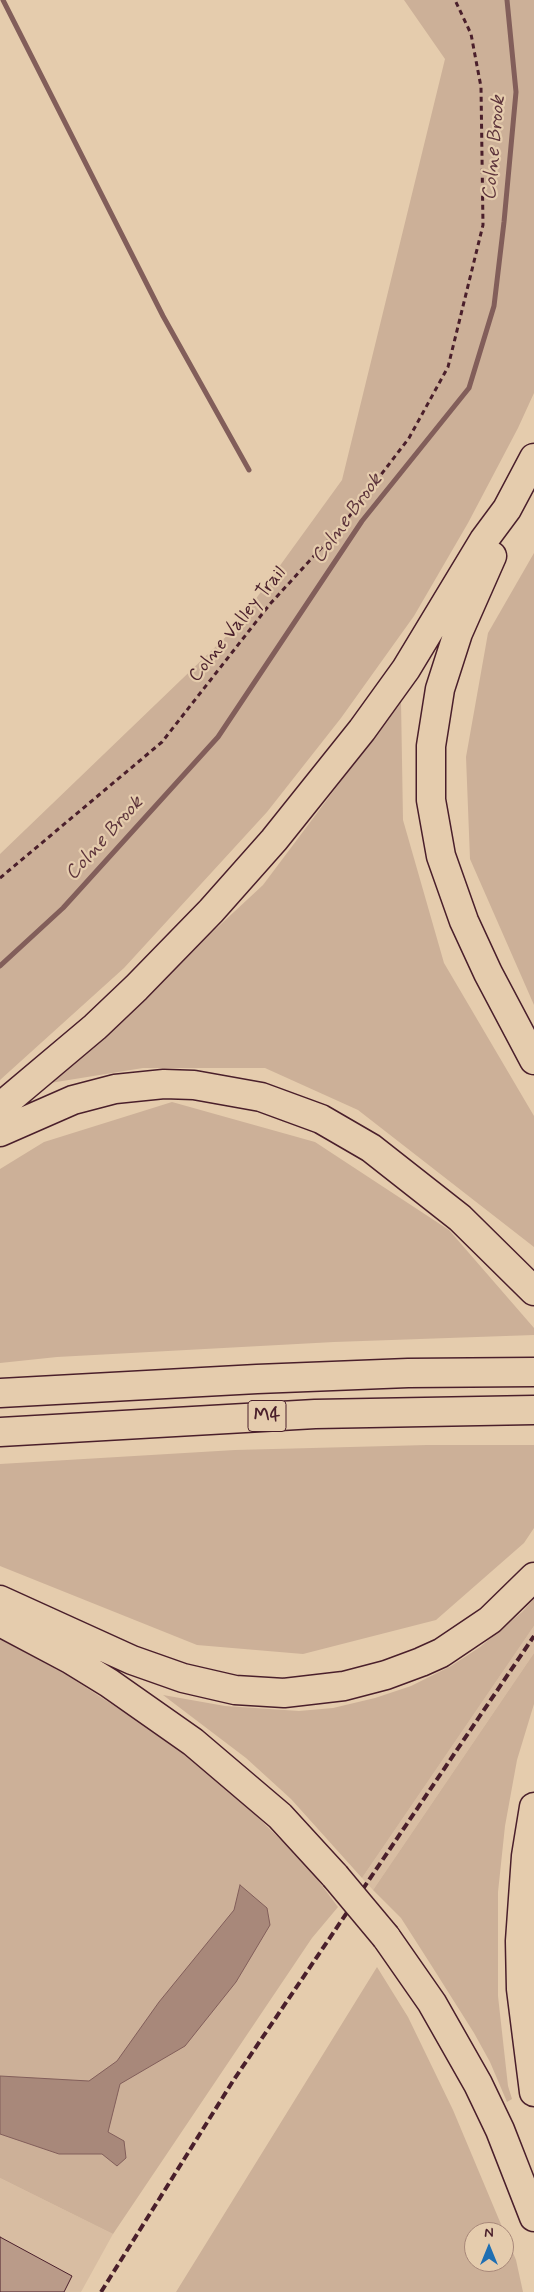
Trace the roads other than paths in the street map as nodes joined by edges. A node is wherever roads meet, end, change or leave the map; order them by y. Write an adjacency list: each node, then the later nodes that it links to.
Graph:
1 (534, 458): 2 (highway)
2 (507, 509): 3 (highway); 4 (highway)
3 (534, 1060)
4 (0, 1107)
5 (0, 1132): 6 (highway)
6 (534, 1291)
7 (534, 1372): 8 (highway, M4)
8 (0, 1393)
9 (534, 1410): 10 (highway, M4)
10 (0, 1432)
11 (534, 1577): 12 (highway)
12 (0, 1600)
13 (0, 1622): 16 (highway, bridge)
14 (534, 1807): 15 (highway)
15 (534, 2092)
16 (534, 2217)

